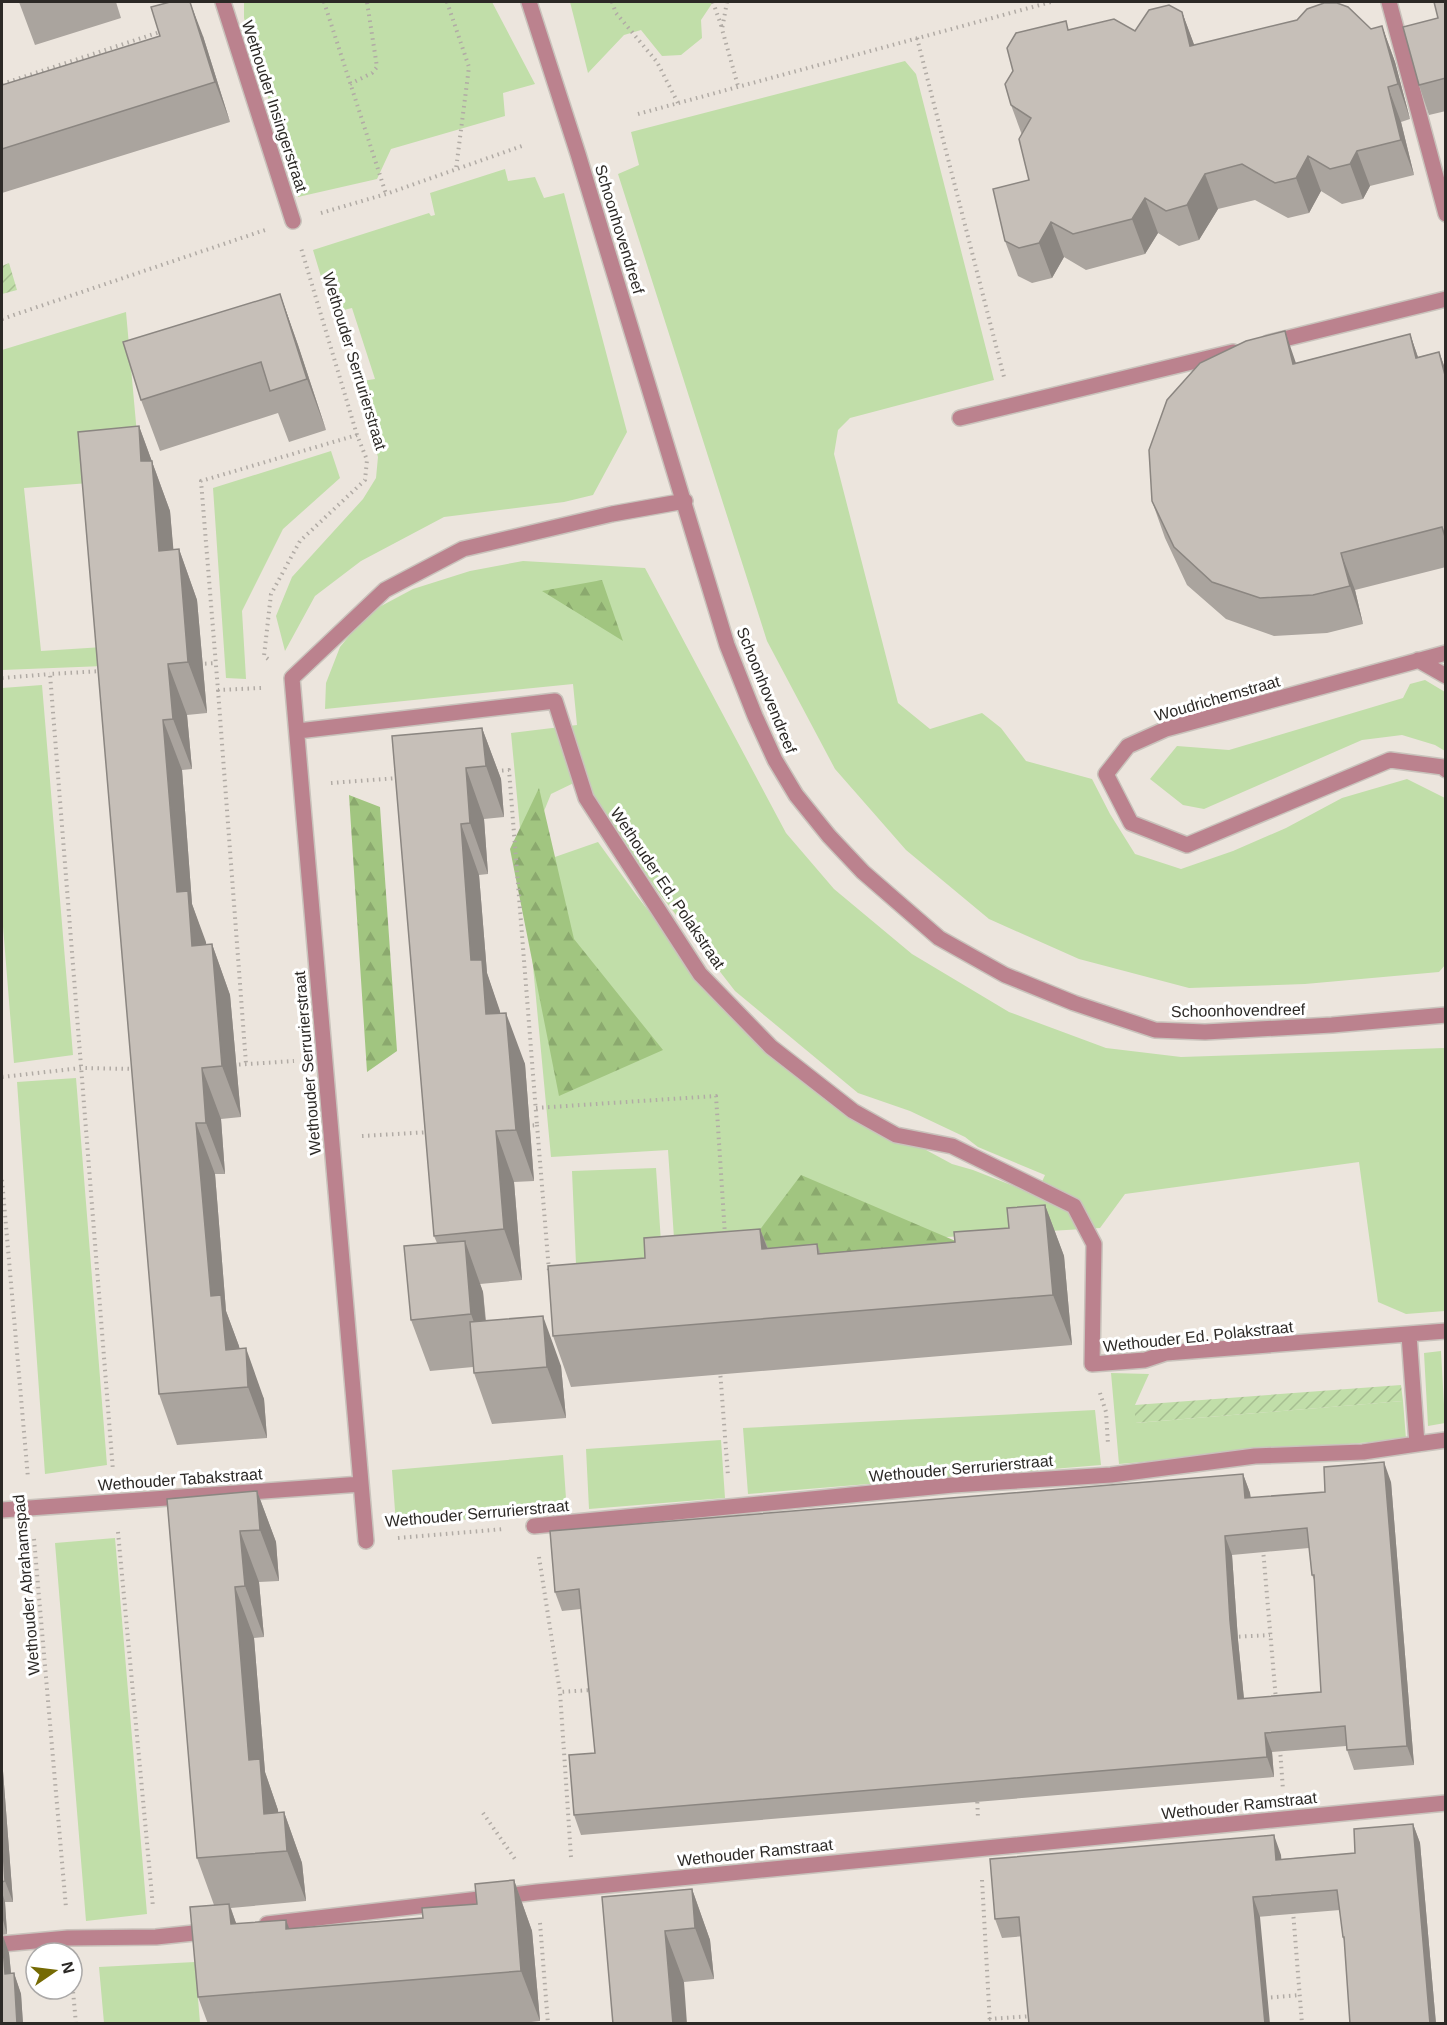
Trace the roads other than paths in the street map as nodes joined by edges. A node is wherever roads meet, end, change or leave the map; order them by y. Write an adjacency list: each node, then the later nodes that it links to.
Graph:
1 (223, 2): 5 (street, Wethouder Insingerstraat)
2 (529, 2): 8 (street, Schoonhovendreef)
3 (1389, 2): 4 (street)
4 (1446, 214)
5 (293, 221)
6 (1446, 299): 7 (street)
7 (960, 418)
8 (684, 501): 12 (street, Wethouder Serrurierstraat); 14 (street, Schoonhovendreef)
9 (1446, 653): 10 (street, Woudrichemstraat)
10 (1418, 660): 11 (street); 13 (street, Woudrichemstraat)
11 (1446, 676)
12 (298, 731): 16 (street, Wethouder Ed. Polakstraat); 19 (street, Wethouder Serrurierstraat)
13 (1446, 770)
14 (1446, 1014)
15 (1446, 1331): 16 (street, Wethouder Ed. Polakstraat)
16 (1409, 1335): 18 (street)
17 (1446, 1440): 18 (street, Wethouder Serrurierstraat)
18 (1417, 1444): 21 (street, Wethouder Serrurierstraat)
19 (361, 1484): 20 (street, Wethouder Tabakstraat); 22 (street, Wethouder Serrurierstraat)
20 (2, 1510)
21 (534, 1526)
22 (366, 1541)
23 (1446, 1803): 24 (street, Wethouder Ramstraat)
24 (248, 1926)
25 (225, 1929): 26 (street)
26 (2, 1944)

